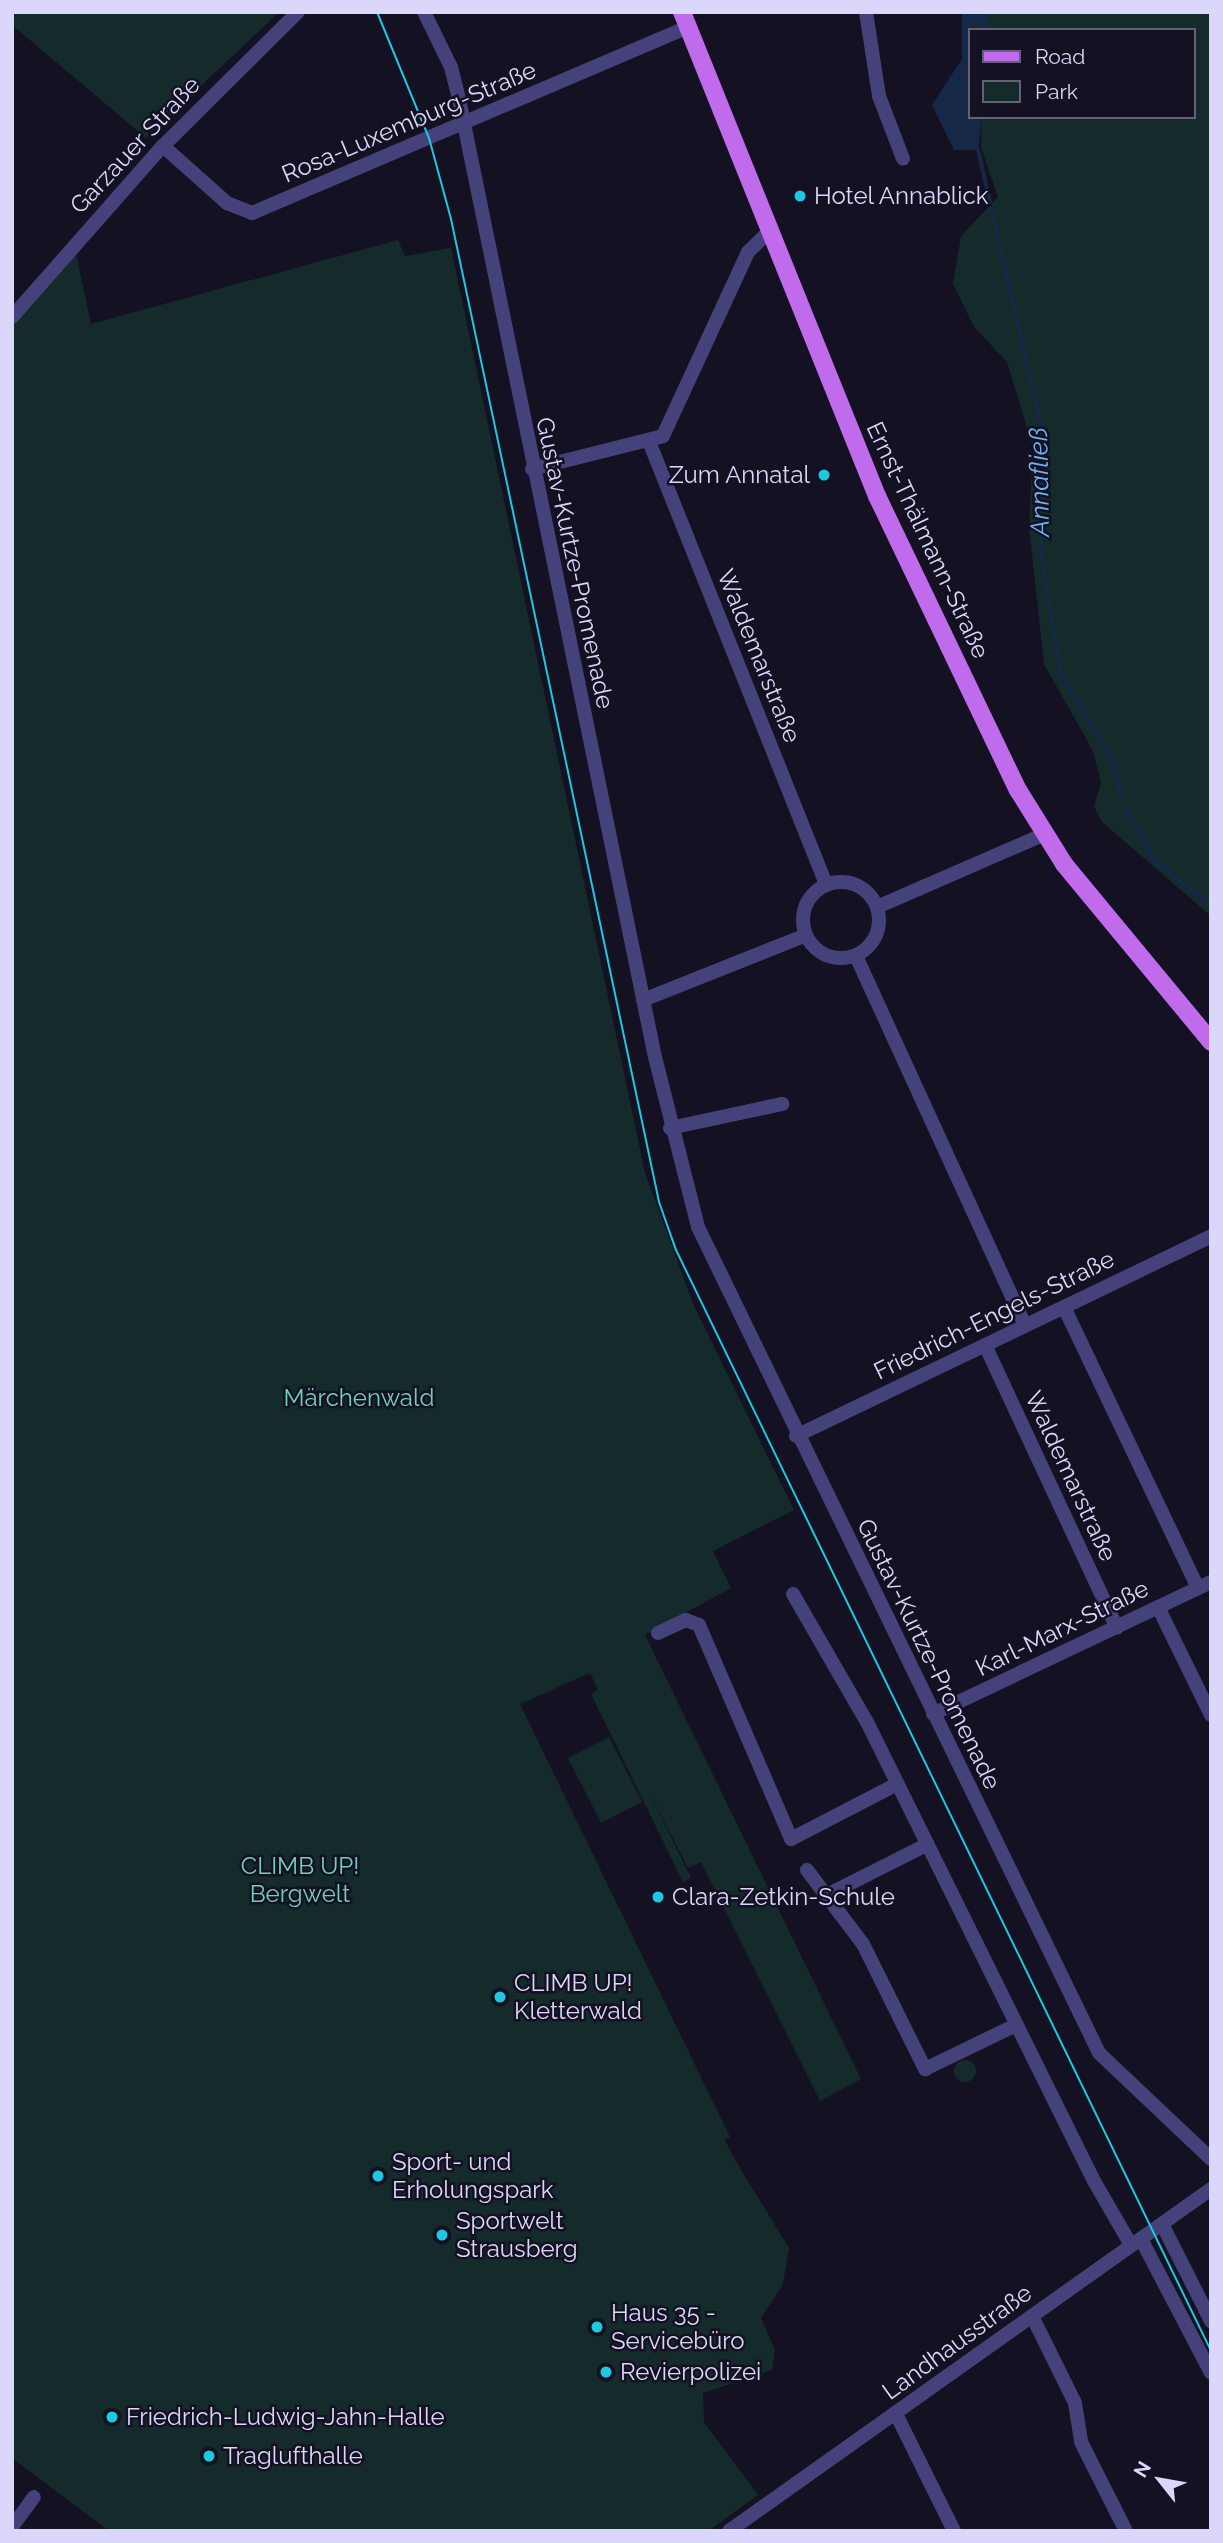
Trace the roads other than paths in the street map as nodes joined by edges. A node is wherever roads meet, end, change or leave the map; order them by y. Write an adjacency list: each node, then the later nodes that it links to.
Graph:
1 (298, 12): 6 (street, Garzauer Straße)
2 (424, 12): 5 (street, Gustav-Kurtze-Promenade)
3 (866, 12): 7 (street)
4 (685, 20): 5 (street, Rosa-Luxemburg-Straße); 8 (main road, Ernst-Thälmann-Straße)
5 (463, 123): 6 (street, Rosa-Luxemburg-Straße); 11 (street, Gustav-Kurtze-Promenade)
6 (163, 146): 9 (street, Garzauer Straße)
7 (903, 159)
8 (772, 229): 10 (street); 12 (main road, Ernst-Thälmann-Straße)
9 (12, 317)
10 (650, 444): 11 (street); 13 (street, Waldemarstraße)
11 (532, 469): 17 (street, Gustav-Kurtze-Promenade)
12 (1045, 834): 14 (street); 18 (main road, Ernst-Thälmann-Straße)
13 (826, 885): 14 (street); 15 (street)
14 (877, 907): 16 (street)
15 (806, 935): 16 (street); 17 (street)
16 (856, 956): 23 (street)
17 (643, 1000): 20 (street, Gustav-Kurtze-Promenade)
18 (1211, 1042)
19 (782, 1104): 20 (street)
20 (670, 1128): 25 (street, Gustav-Kurtze-Promenade)
21 (1211, 1236): 22 (street, Friedrich-Engels-Straße)
22 (1063, 1307): 23 (street, Friedrich-Engels-Straße); 26 (street)
23 (1025, 1325): 24 (street, Friedrich-Engels-Straße)
24 (985, 1345): 25 (street, Friedrich-Engels-Straße); 29 (street, Waldemarstraße)
25 (796, 1436): 31 (street, Gustav-Kurtze-Promenade)
26 (1204, 1585): 28 (street, Karl-Marx-Straße)
27 (793, 1594): 33 (street)
28 (1158, 1607): 29 (street, Karl-Marx-Straße); 32 (street)
29 (1117, 1628): 31 (street, Karl-Marx-Straße)
30 (658, 1633): 33 (street)
31 (933, 1714): 38 (street, Gustav-Kurtze-Promenade)
32 (1211, 1715)
33 (897, 1784): 34 (street)
34 (928, 1844): 36 (street); 37 (street)
35 (807, 1870): 36 (street)
36 (825, 1896): 37 (street)
37 (1016, 2025): 41 (street)
38 (1211, 2159)
39 (1211, 2189): 40 (street, Landhausstraße)
40 (1162, 2224): 41 (street, Landhausstraße); 43 (street)
41 (1136, 2242): 42 (street, Landhausstraße); 44 (street)
42 (1032, 2316): 45 (street, Landhausstraße); 50 (street)
43 (1211, 2321)
44 (1211, 2373)
45 (896, 2414): 48 (street, Landhausstraße); 49 (street)
46 (34, 2497): 47 (street)
47 (12, 2527)
48 (729, 2531)
49 (954, 2531)
50 (1126, 2531)

